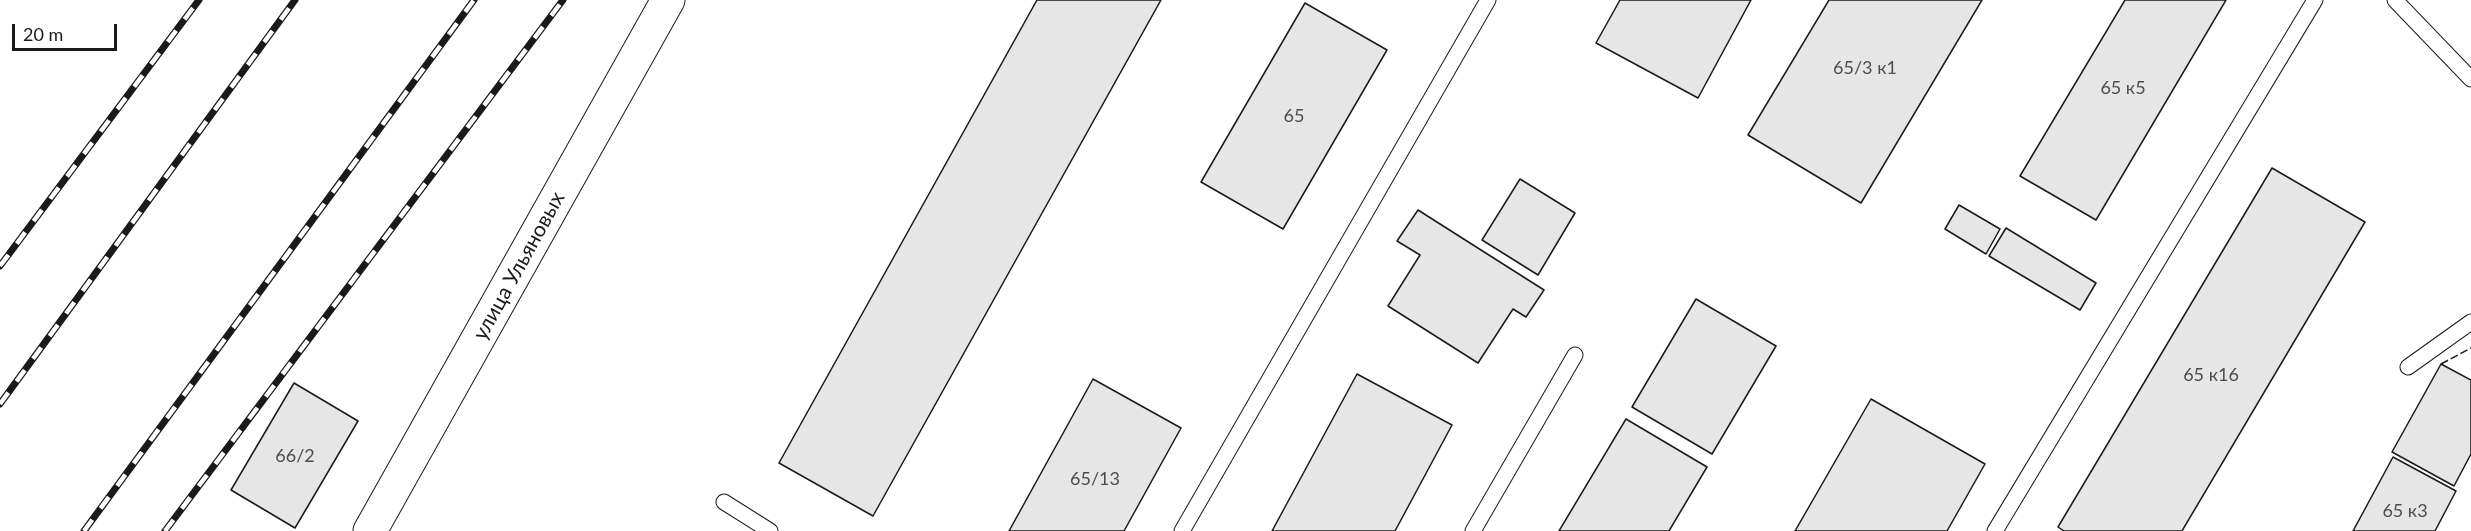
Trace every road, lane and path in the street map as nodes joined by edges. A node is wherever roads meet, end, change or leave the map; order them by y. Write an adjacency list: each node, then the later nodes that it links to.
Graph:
1 (668, 0): 10 (street, улица Ульяновых)
2 (1488, 0): 12 (lane)
3 (2315, 0): 14 (lane)
4 (2395, 0): 5 (lane)
5 (2471, 79)
6 (2471, 322): 8 (lane)
7 (1575, 355): 13 (lane)
8 (2408, 367)
9 (724, 502): 11 (lane)
10 (370, 531)
11 (770, 531)
12 (1182, 531)
13 (1473, 531)
14 (1995, 531)

